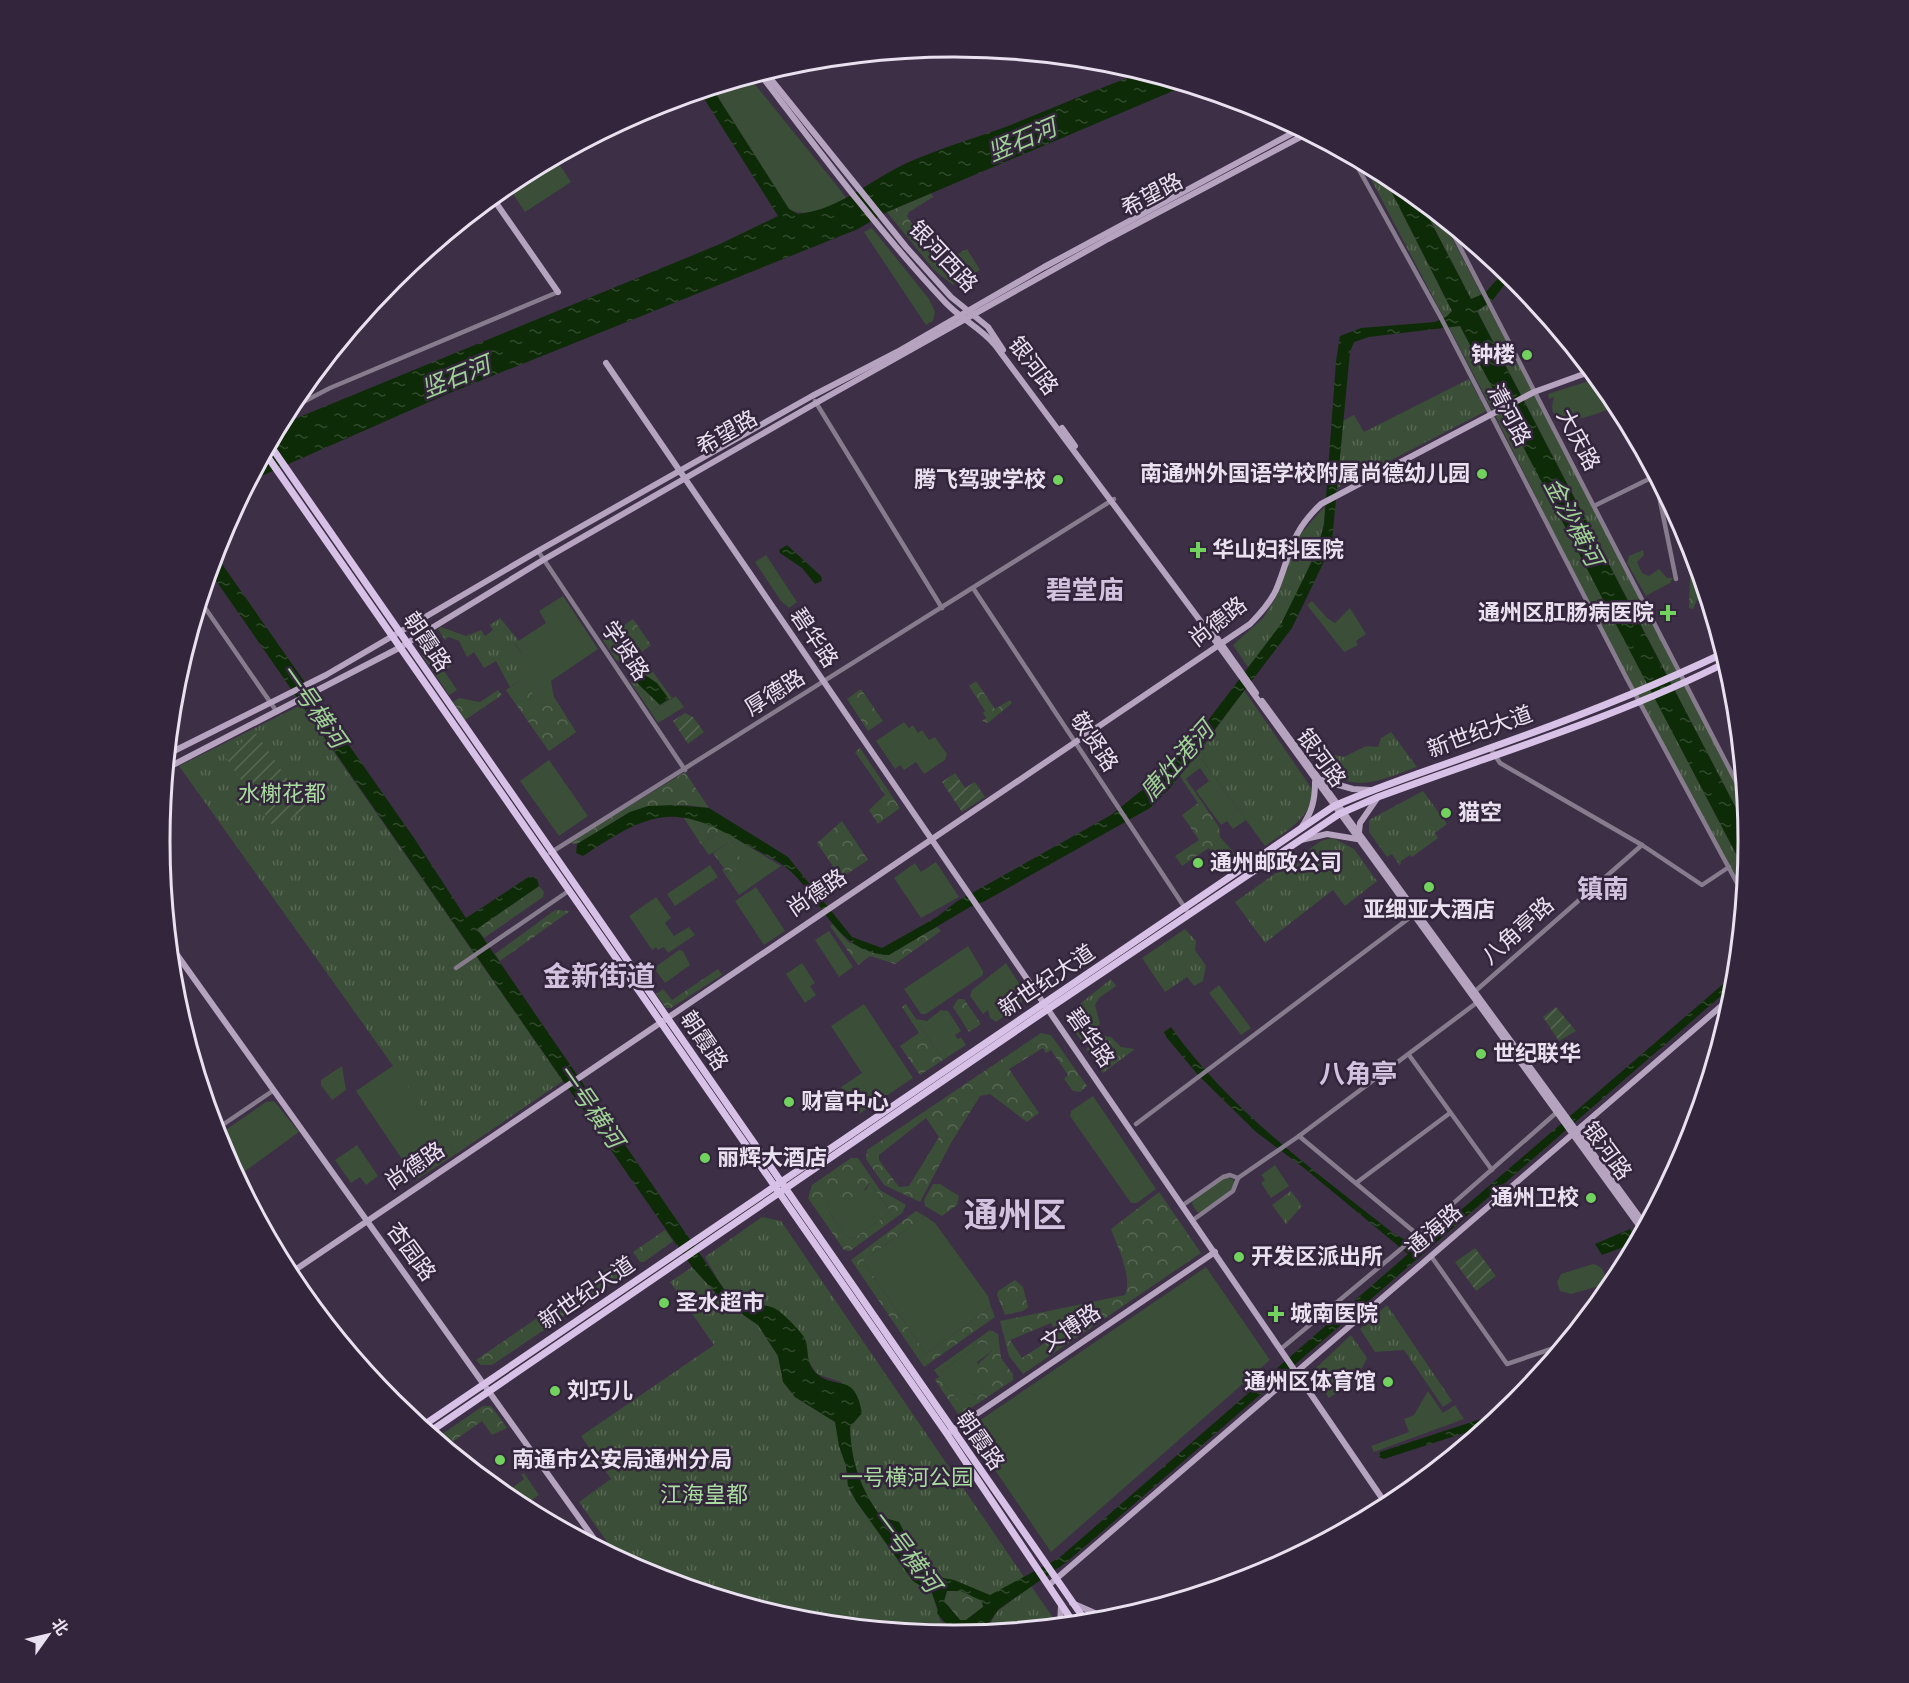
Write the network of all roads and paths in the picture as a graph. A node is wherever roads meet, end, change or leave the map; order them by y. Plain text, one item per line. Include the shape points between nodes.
1 (771, 79) edge
2 (765, 81) edge
3 (1292, 134) edge
4 (1300, 137) edge
5 (1359, 169) edge
6 (497, 205) edge
7 (1455, 238) edge
8 (558, 292) joint
9 (969, 311) junction
10 (960, 315) junction
11 (975, 316) junction
12 (967, 320) junction
13 (606, 363) dead end
14 (1584, 374) edge
15 (1534, 392) junction
16 (812, 396) junction
17 (306, 401) edge
18 (816, 403) junction
19 (1491, 414) junction
20 (274, 451) edge
21 (270, 460) edge
22 (678, 471) junction
23 (1649, 477) edge
24 (683, 479) junction
25 (1659, 497) edge
26 (1112, 500) junction
27 (1594, 506) junction
28 (538, 551) junction
29 (543, 560) junction
30 (1676, 579) dead end
31 (973, 588) junction
32 (942, 608) junction
33 (206, 609) edge
34 (398, 632) junction
35 (391, 637) junction
36 (405, 643) junction
37 (1221, 646) junction
38 (399, 648) junction
39 (1716, 657) edge
40 (1719, 666) edge
41 (1679, 674) junction
42 (823, 683) junction
43 (1684, 683) junction
44 (1633, 691) junction
45 (271, 701) junction
46 (1639, 701) junction
47 (277, 712) junction
48 (1074, 743) junction
49 (176, 750) edge
50 (1491, 752) junction
51 (175, 764) edge
52 (685, 770) junction
53 (1318, 781) junction
54 (1736, 781) edge
55 (1370, 790) junction
56 (1378, 797) junction
57 (1336, 805) junction
58 (1342, 813) junction
59 (1300, 830) junction
60 (1358, 836) junction
61 (932, 837) junction
62 (1301, 840) junction
63 (1642, 845) junction
64 (548, 854) junction
65 (1729, 867) junction
66 (1737, 883) edge
67 (571, 889) junction
68 (1187, 911) junction
69 (1412, 916) junction
70 (179, 958) edge
71 (456, 968) dead end
72 (1473, 993) junction
73 (1479, 1001) junction
74 (1046, 1006) junction
75 (1721, 1006) edge
76 (663, 1018) junction
77 (1409, 1055) junction
78 (274, 1090) junction
79 (1556, 1110) junction
80 (1450, 1113) junction
81 (1136, 1124) dead end
82 (224, 1125) edge
83 (1574, 1132) junction
84 (1299, 1136) junction
85 (1492, 1170) junction
86 (1238, 1178) junction
87 (1356, 1183) junction
88 (777, 1185) junction
89 (782, 1193) junction
90 (1183, 1205) junction
91 (366, 1220) junction
92 (1193, 1220) junction
93 (1641, 1220) edge
94 (1639, 1225) edge
95 (1418, 1235) junction
96 (699, 1243) junction
97 (1215, 1252) junction
98 (681, 1255) junction
99 (1431, 1256) junction
100 (296, 1268) edge
101 (1282, 1348) junction
102 (1553, 1349) edge
103 (1298, 1372) junction
104 (484, 1384) junction
105 (490, 1391) junction
106 (428, 1422) edge
107 (434, 1429) edge
108 (949, 1433) junction
109 (1382, 1499) edge
110 (593, 1537) edge
111 (1050, 1580) junction
112 (1071, 1603) junction
113 (1062, 1604) junction
114 (1095, 1613) edge
115 (1081, 1615) edge
116 (1070, 1617) edge
117 (1061, 1618) edge

1 - 9 main road, 银河西路 via 892,228 951,297
2 - 10 main road, 银河西路 via 844,185 946,304
3 - 9 main road, 希望路
4 - 11 main road, 希望路 via 1108,238
5 - 19 street, 清河路
6 - 8 main road
7 - 15 street, 大庆路
8 - 17 street
9 - 10 main road, 希望路
9 - 11 main road, 银河路
10 - 12 main road, 银河路
10 - 16 main road, 希望路
11 - 12 main road, 希望路
11 - 26 main road, 银河路 via 988,327
12 - 18 main road, 希望路
12 - 26 main road, 银河路 via 983,330
13 - 22 main road, 碧华路
14 - 15 main road
15 - 19 main road
15 - 27 street, 大庆路
16 - 18 street
16 - 22 main road, 希望路
18 - 24 main road, 希望路
18 - 32 street
19 - 37 main road, 尚德路 via 1321,504 1300,526 1276,591 1265,608
19 - 44 street, 清河路
20 - 34 main road, 朝霞路
21 - 35 main road, 朝霞路
22 - 24 main road, 碧华路
22 - 28 main road, 希望路
23 - 27 street
24 - 29 main road, 希望路
24 - 42 main road, 碧华路
25 - 30 street
26 - 31 street, 厚德路
26 - 37 main road, 银河路
27 - 41 street, 大庆路
28 - 29 street, 学贤路
28 - 34 main road, 希望路
29 - 36 main road, 希望路
29 - 52 street, 学贤路
31 - 32 street, 厚德路
31 - 48 street, 敬贤路
32 - 42 street, 厚德路
33 - 45 street
34 - 35 main road, 希望路
34 - 36 main road, 朝霞路
35 - 38 main road, 朝霞路
35 - 45 main road, 希望路
36 - 38 main road, 希望路
36 - 64 main road, 朝霞路
37 - 48 main road, 尚德路
37 - 53 main road, 银河路
38 - 47 main road, 希望路
38 - 64 main road, 朝霞路
39 - 41 main road, 新世纪大道
40 - 43 main road, 新世纪大道
41 - 43 street, 大庆路
41 - 44 main road, 新世纪大道
42 - 52 street, 厚德路
42 - 61 main road, 碧华路
43 - 46 main road, 新世纪大道
43 - 54 street
44 - 46 street, 清河路
44 - 50 main road, 新世纪大道
45 - 47 street
45 - 49 main road, 希望路
46 - 50 main road, 新世纪大道
46 - 65 street
47 - 51 main road, 希望路
48 - 61 main road, 尚德路
48 - 68 street, 敬贤路
50 - 55 main road, 新世纪大道
50 - 56 main road, 新世纪大道
50 - 63 street via 1510,768
52 - 64 street, 厚德路
53 - 55 main road
53 - 57 main road, 银河路
53 - 59 main road via 1312,811
55 - 57 main road, 新世纪大道
56 - 58 main road, 新世纪大道
56 - 60 main road via 1360,823
57 - 58 main road, 银河路
57 - 59 main road, 新世纪大道
58 - 60 main road, 银河路
58 - 62 main road, 新世纪大道
59 - 68 main road, 新世纪大道
60 - 62 main road via 1327,834
60 - 69 main road, 银河路
60 - 72 main road, 银河路
61 - 74 main road, 碧华路
61 - 76 main road, 尚德路
62 - 68 main road, 新世纪大道
63 - 65 street via 1701,885
63 - 72 street, 八角亭路
64 - 67 main road, 朝霞路
65 - 66 street
67 - 71 street
67 - 76 main road, 朝霞路
68 - 74 main road, 新世纪大道
69 - 72 main road, 银河路
69 - 81 street
70 - 78 main road, 杏园路
72 - 73 main road, 银河路
73 - 77 street
73 - 79 main road, 银河路
74 - 88 main road, 新世纪大道
74 - 89 main road, 新世纪大道
74 - 90 main road, 碧华路
75 - 83 main road, 通海路
76 - 88 main road, 朝霞路
76 - 91 main road, 尚德路
77 - 80 street
77 - 84 street
78 - 82 street
78 - 91 main road, 杏园路
79 - 83 main road, 银河路
79 - 85 street
80 - 85 street
80 - 87 street
83 - 93 main road, 银河路
83 - 94 main road, 银河路
83 - 99 main road, 通海路
84 - 86 street
84 - 87 street
85 - 95 street
86 - 90 street via 1223,1177
86 - 92 street via 1233,1191
87 - 95 street
88 - 89 main road, 朝霞路
88 - 96 main road, 新世纪大道
89 - 96 main road, 新世纪大道
89 - 108 main road, 朝霞路
90 - 92 main road, 碧华路
91 - 100 main road, 尚德路
91 - 104 main road, 杏园路
92 - 97 main road, 碧华路
95 - 101 street
96 - 98 main road, 新世纪大道
97 - 101 main road, 碧华路
97 - 108 main road, 文博路
98 - 104 main road, 新世纪大道
98 - 105 main road, 新世纪大道
99 - 102 street via 1508,1364
99 - 103 main road, 通海路
101 - 103 main road, 碧华路
103 - 109 main road, 碧华路
103 - 111 main road, 通海路
104 - 105 main road, 杏园路
104 - 106 main road, 新世纪大道
105 - 107 main road, 新世纪大道
105 - 110 main road, 杏园路
108 - 111 main road, 朝霞路
111 - 112 main road, 朝霞路
111 - 113 main road, 朝霞路
112 - 114 main road
112 - 115 main road, 朝霞路
113 - 116 main road, 朝霞路
113 - 117 main road

